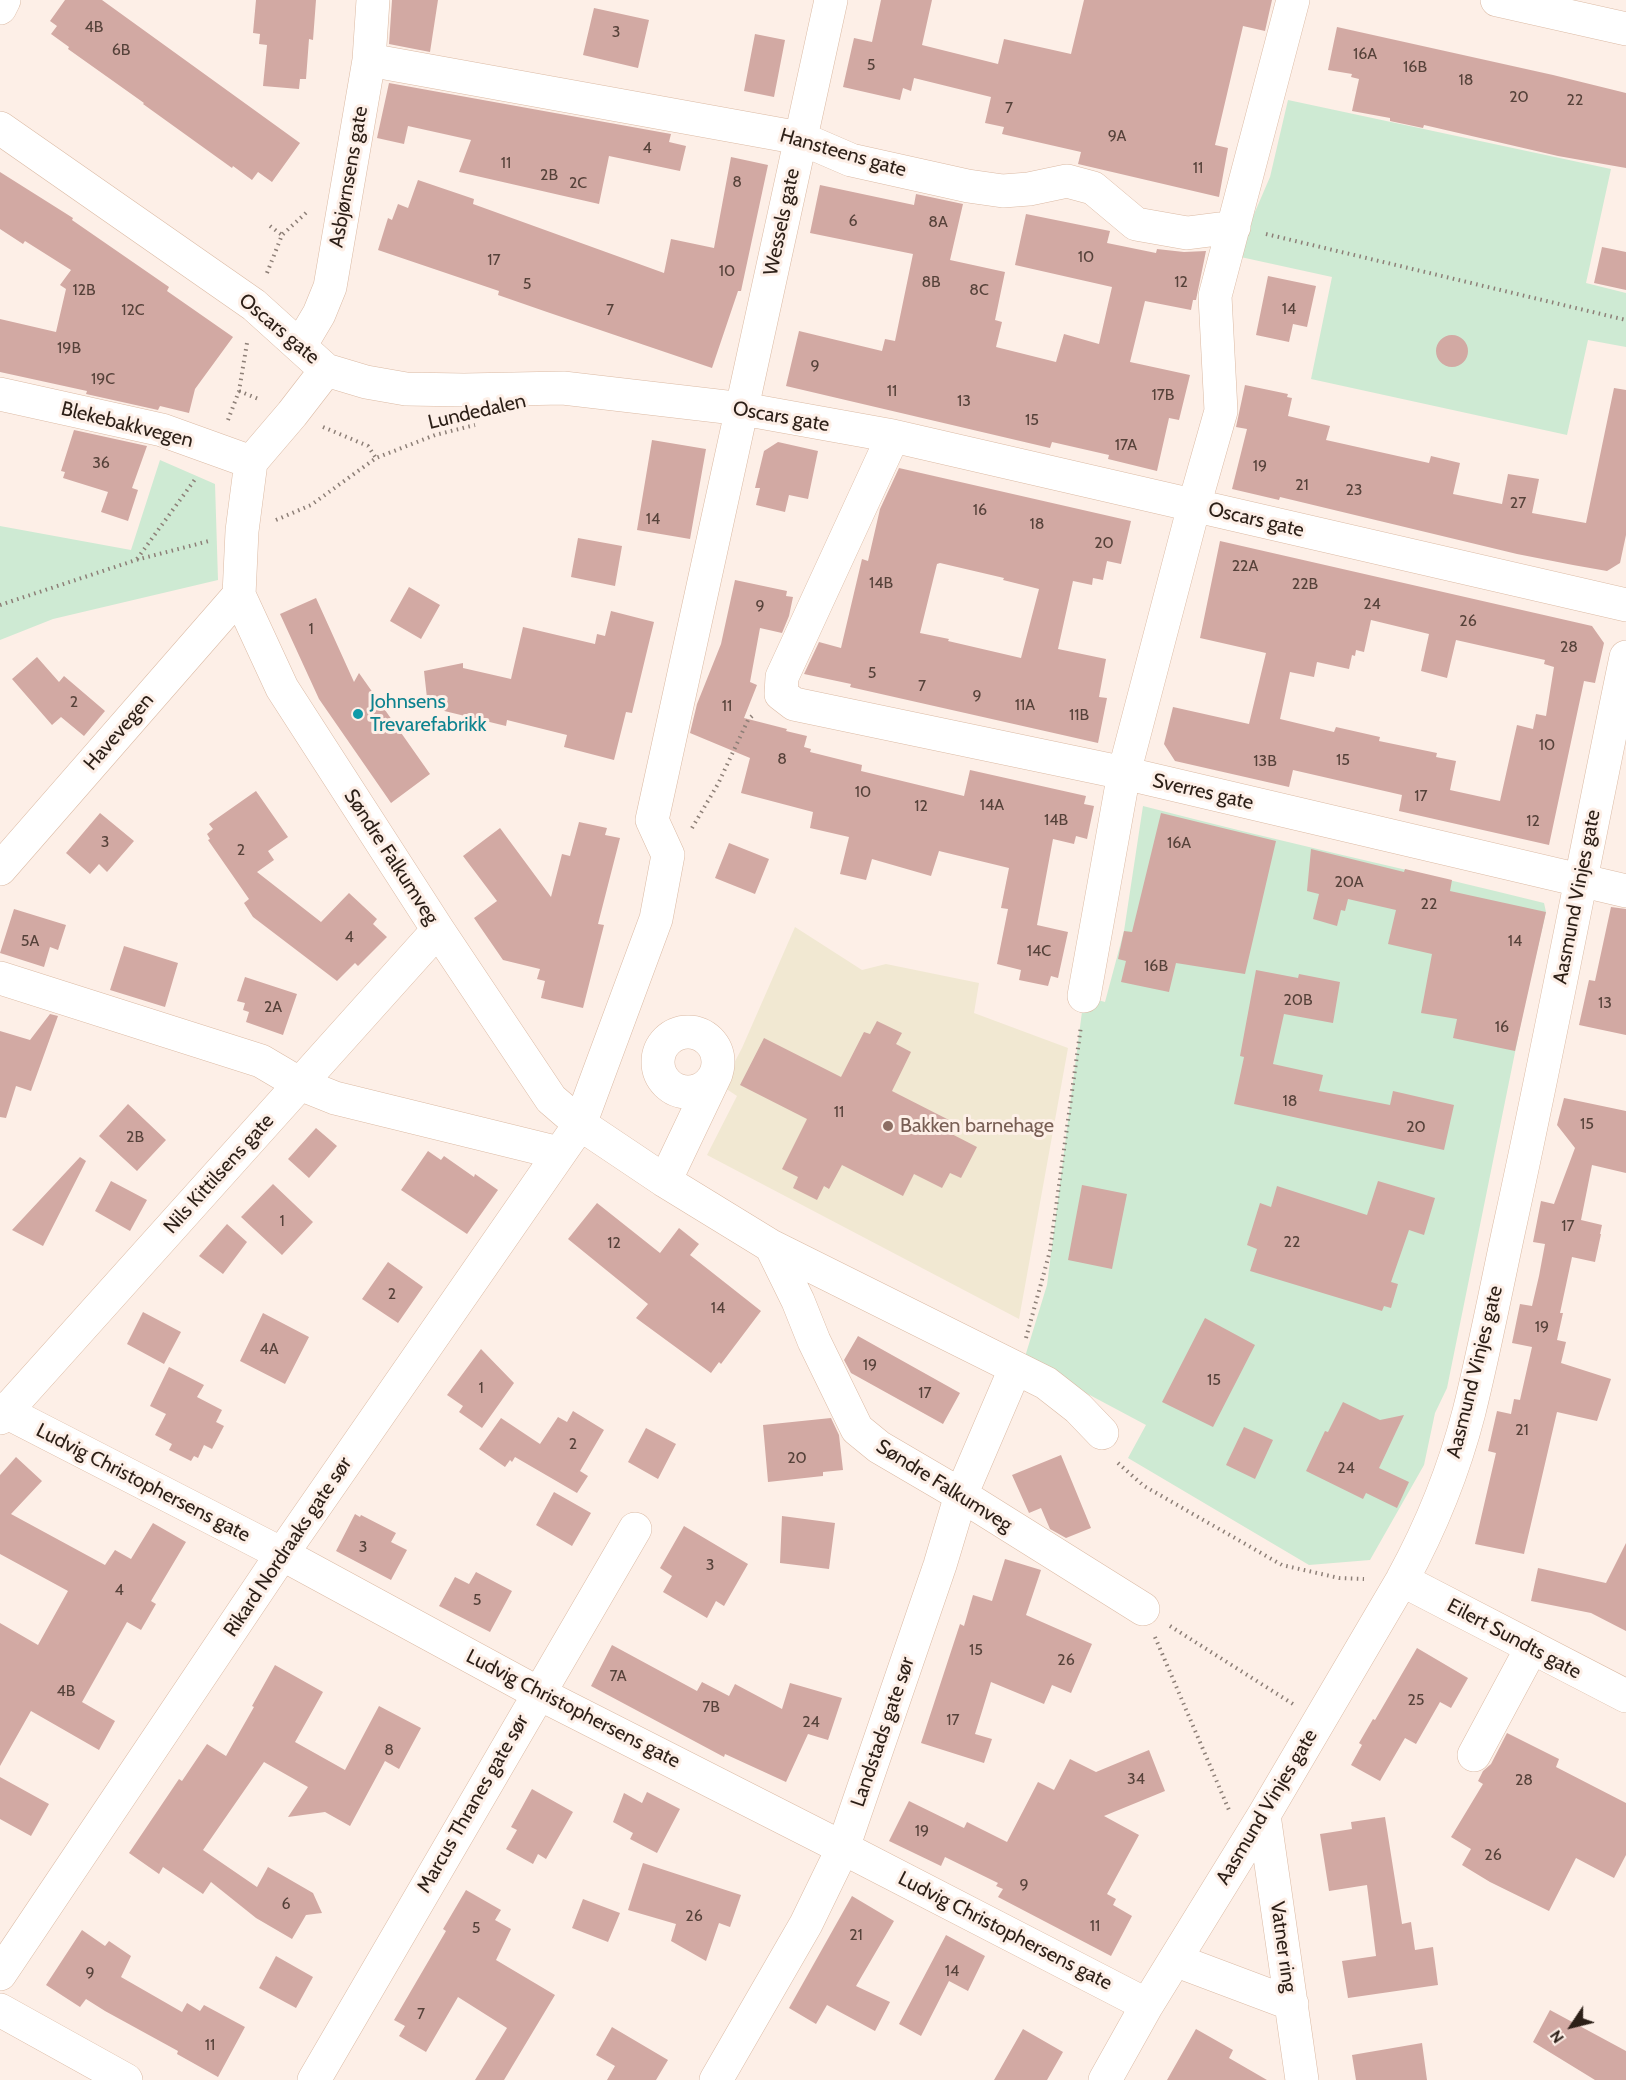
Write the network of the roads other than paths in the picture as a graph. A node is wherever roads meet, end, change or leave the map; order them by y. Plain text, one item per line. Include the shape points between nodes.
1 (4, 0) edge
2 (373, 0) edge
3 (831, 0) edge
4 (1293, 0) edge
5 (1497, 0) edge
6 (0, 8) edge
7 (1626, 29) edge
8 (369, 60) junction
9 (0, 128) edge
10 (800, 138) junction
11 (1234, 226) junction
12 (300, 346) junction
13 (326, 369) junction
14 (0, 394) edge
15 (742, 409) junction
16 (893, 436) junction
17 (251, 462) junction
18 (1194, 506) junction
19 (239, 595) junction
20 (1626, 605) edge
21 (1626, 657) edge
22 (1124, 773) junction
23 (668, 855) joint
24 (0, 869) edge
25 (1579, 880) junction
26 (1626, 891) edge
27 (438, 930) junction
28 (0, 978) edge
29 (1084, 996) road end
30 (731, 1042) dead end
31 (300, 1084) junction
32 (580, 1124) junction
33 (559, 1153) junction
34 (665, 1180) junction
35 (771, 1246) junction
36 (1015, 1369) junction
37 (2, 1413) edge
38 (1102, 1433) road end
39 (961, 1495) junction
40 (634, 1529) dead end
41 (282, 1554) junction
42 (1402, 1580) junction
43 (1143, 1609) road end
44 (1532, 1647) junction
45 (538, 1693) junction
46 (1626, 1696) edge
47 (1474, 1755) dead end
48 (1264, 1815) junction
49 (843, 1848) junction
50 (1175, 1960) junction
51 (0, 1974) edge
52 (1292, 2004) junction
53 (1147, 2005) junction
54 (0, 2010) edge
55 (126, 2080) edge
56 (314, 2080) edge
57 (716, 2080) edge
58 (1105, 2080) edge
59 (1302, 2080) edge

1 - 6 street
2 - 8 street, Asbjørnsens gate
3 - 10 street, Wessels gate
4 - 11 street
5 - 7 street
8 - 10 street, Hansteens gate
8 - 12 street, Asbjørnsens gate via 330,286
9 - 12 street, Oscars gate via 254,305
10 - 11 street, Hansteens gate via 851,160 968,186 1003,191 1066,182 1093,188 1136,224 1187,233
10 - 15 street, Wessels gate
11 - 18 street via 1215,296 1221,411
12 - 13 street, Oscars gate
13 - 15 street, Oscars gate via 406,389 563,388
13 - 17 street
14 - 17 street, Blekebakkvegen via 162,430
15 - 16 street, Oscars gate
15 - 23 street, Wessels gate via 652,820
16 - 18 street, Oscars gate
16 - 22 street, Sverres gate via 782,677 781,694 794,704
17 - 19 street, Søndre Falkumveg
18 - 20 street, Oscars gate
18 - 22 street
19 - 24 street, Havevegen
19 - 27 street, Søndre Falkumveg via 282,688
21 - 25 street, Aasmund Vinjes gate
22 - 25 street, Sverres gate
22 - 29 street
23 - 32 street, Rikard Nordraaks gate sør via 656,919
25 - 26 street, Sverres gate
25 - 42 street, Aasmund Vinjes gate via 1540,1086 1469,1413 1444,1489 1421,1546
27 - 31 street, Nils Kittilsens gate
27 - 32 street, Søndre Falkumveg via 551,1099
28 - 31 street via 261,1061
30 - 34 street
31 - 33 street via 335,1098
31 - 37 street, Nils Kittilsens gate
32 - 33 street, Rikard Nordraaks gate sør
32 - 34 street, Søndre Falkumveg
33 - 41 street, Rikard Nordraaks gate sør
34 - 35 street, Søndre Falkumveg
35 - 36 street, Søndre Falkumveg
35 - 39 street, Søndre Falkumveg via 857,1429 879,1447
36 - 38 street, Søndre Falkumveg via 1046,1383
36 - 39 street, Landstads gate sør
37 - 41 street, Ludvig Christophersens gate
39 - 43 street, Søndre Falkumveg
39 - 49 street, Landstads gate sør
40 - 45 street, Marcus Thranes gate sør
41 - 45 street, Ludvig Christophersens gate
41 - 51 street, Rikard Nordraaks gate sør
42 - 44 street, Eilert Sundts gate
42 - 48 street, Aasmund Vinjes gate
44 - 46 street, Eilert Sundts gate
44 - 47 street
45 - 49 street, Ludvig Christophersens gate
45 - 56 street, Marcus Thranes gate sør
48 - 50 street, Aasmund Vinjes gate
48 - 52 street, Vatner ring
49 - 53 street, Ludvig Christophersens gate
49 - 57 street, Landstads gate sør via 806,1924
50 - 52 street
50 - 53 street, Aasmund Vinjes gate
52 - 59 street, Vatner ring
53 - 58 street, Aasmund Vinjes gate
54 - 55 street

